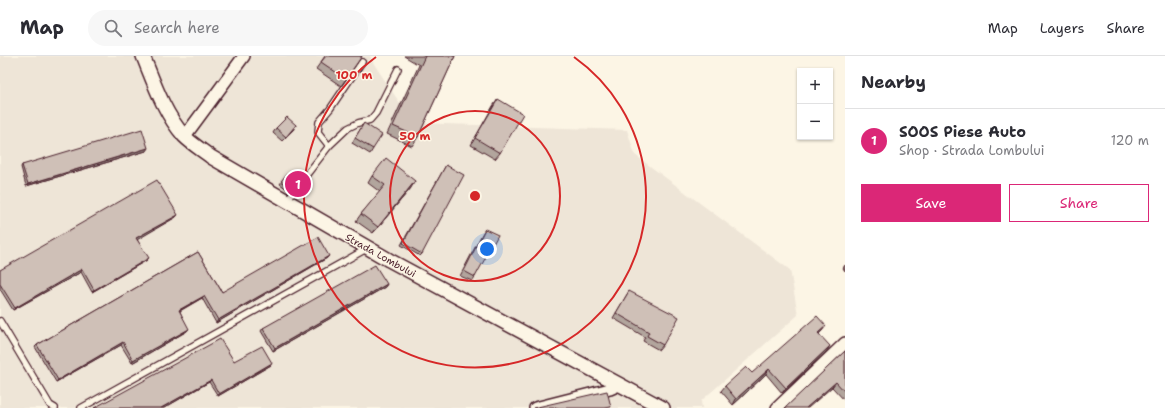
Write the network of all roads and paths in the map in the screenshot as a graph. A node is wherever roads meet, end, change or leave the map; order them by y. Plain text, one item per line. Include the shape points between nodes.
1 (143, 56) edge
2 (244, 56) edge
3 (362, 62) edge
4 (398, 69) dead end
5 (185, 136) junction
6 (329, 146) junction
7 (287, 201) junction
8 (368, 248) junction
9 (0, 321) edge
10 (845, 343) edge
11 (619, 385) junction
12 (55, 408) edge
13 (81, 408) edge
14 (535, 408) edge
15 (663, 408) edge
16 (776, 408) edge

1 - 5 street, Strada Lombului via 162,101
2 - 5 street
3 - 6 lane via 318,122 318,132
4 - 6 lane via 370,120 348,128
5 - 7 street, Strada Lombului via 211,157
6 - 7 lane
7 - 8 street, Strada Lombului
8 - 11 street, Strada Lombului
8 - 13 lane
9 - 12 lane via 50,405
10 - 16 street
11 - 14 street via 610,390
11 - 15 street, Strada Lombului

